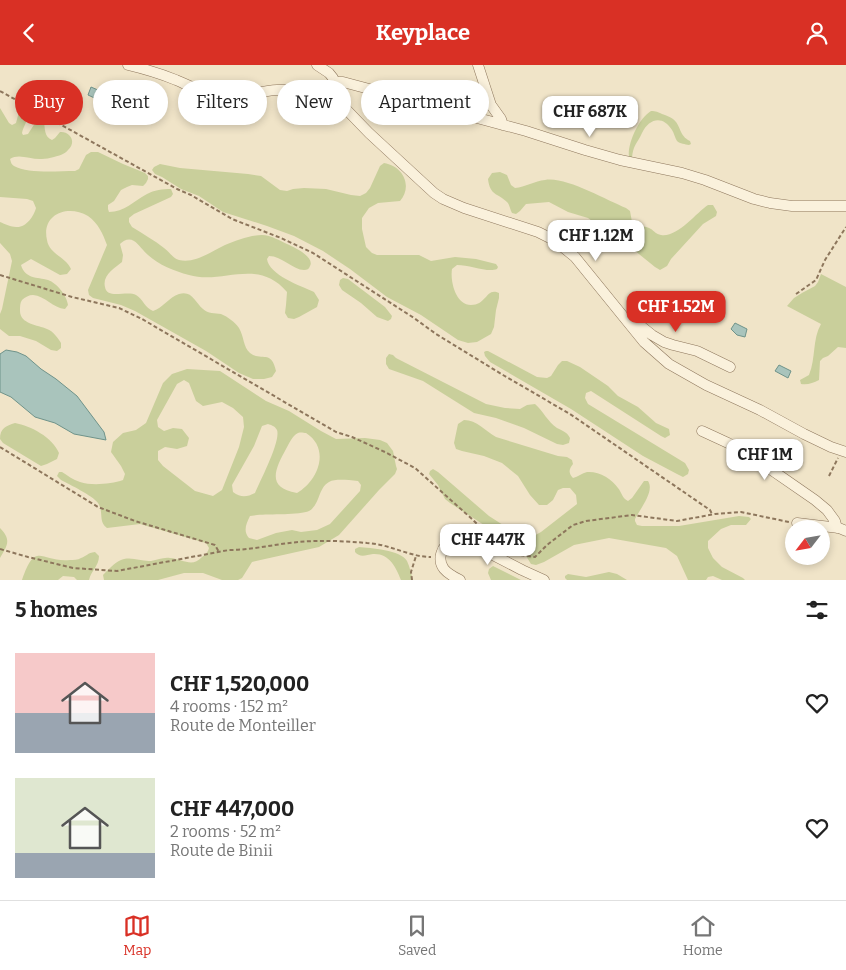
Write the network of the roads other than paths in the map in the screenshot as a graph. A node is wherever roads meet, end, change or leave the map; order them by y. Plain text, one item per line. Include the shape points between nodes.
1 (128, 65) edge
2 (317, 65) edge
3 (478, 65) edge
4 (333, 80) edge
5 (351, 84) edge
6 (277, 90) edge
7 (351, 114) edge
8 (503, 125) junction
9 (846, 206) edge
10 (625, 317) junction
11 (730, 367) dead end
12 (702, 431) dead end
13 (843, 451) edge
14 (841, 530) edge
15 (460, 580) edge
16 (544, 580) edge

1 - 6 street via 220,96
2 - 4 street
3 - 8 street via 491,105
5 - 8 street
7 - 10 street via 443,199 554,240 575,257
8 - 9 street via 620,160 699,178 770,203
10 - 11 street via 664,341 697,351
10 - 13 street via 649,347 676,369
12 - 14 street via 750,455 815,500 827,510
15 - 16 street via 441,565 442,552 452,542 465,542 481,548

